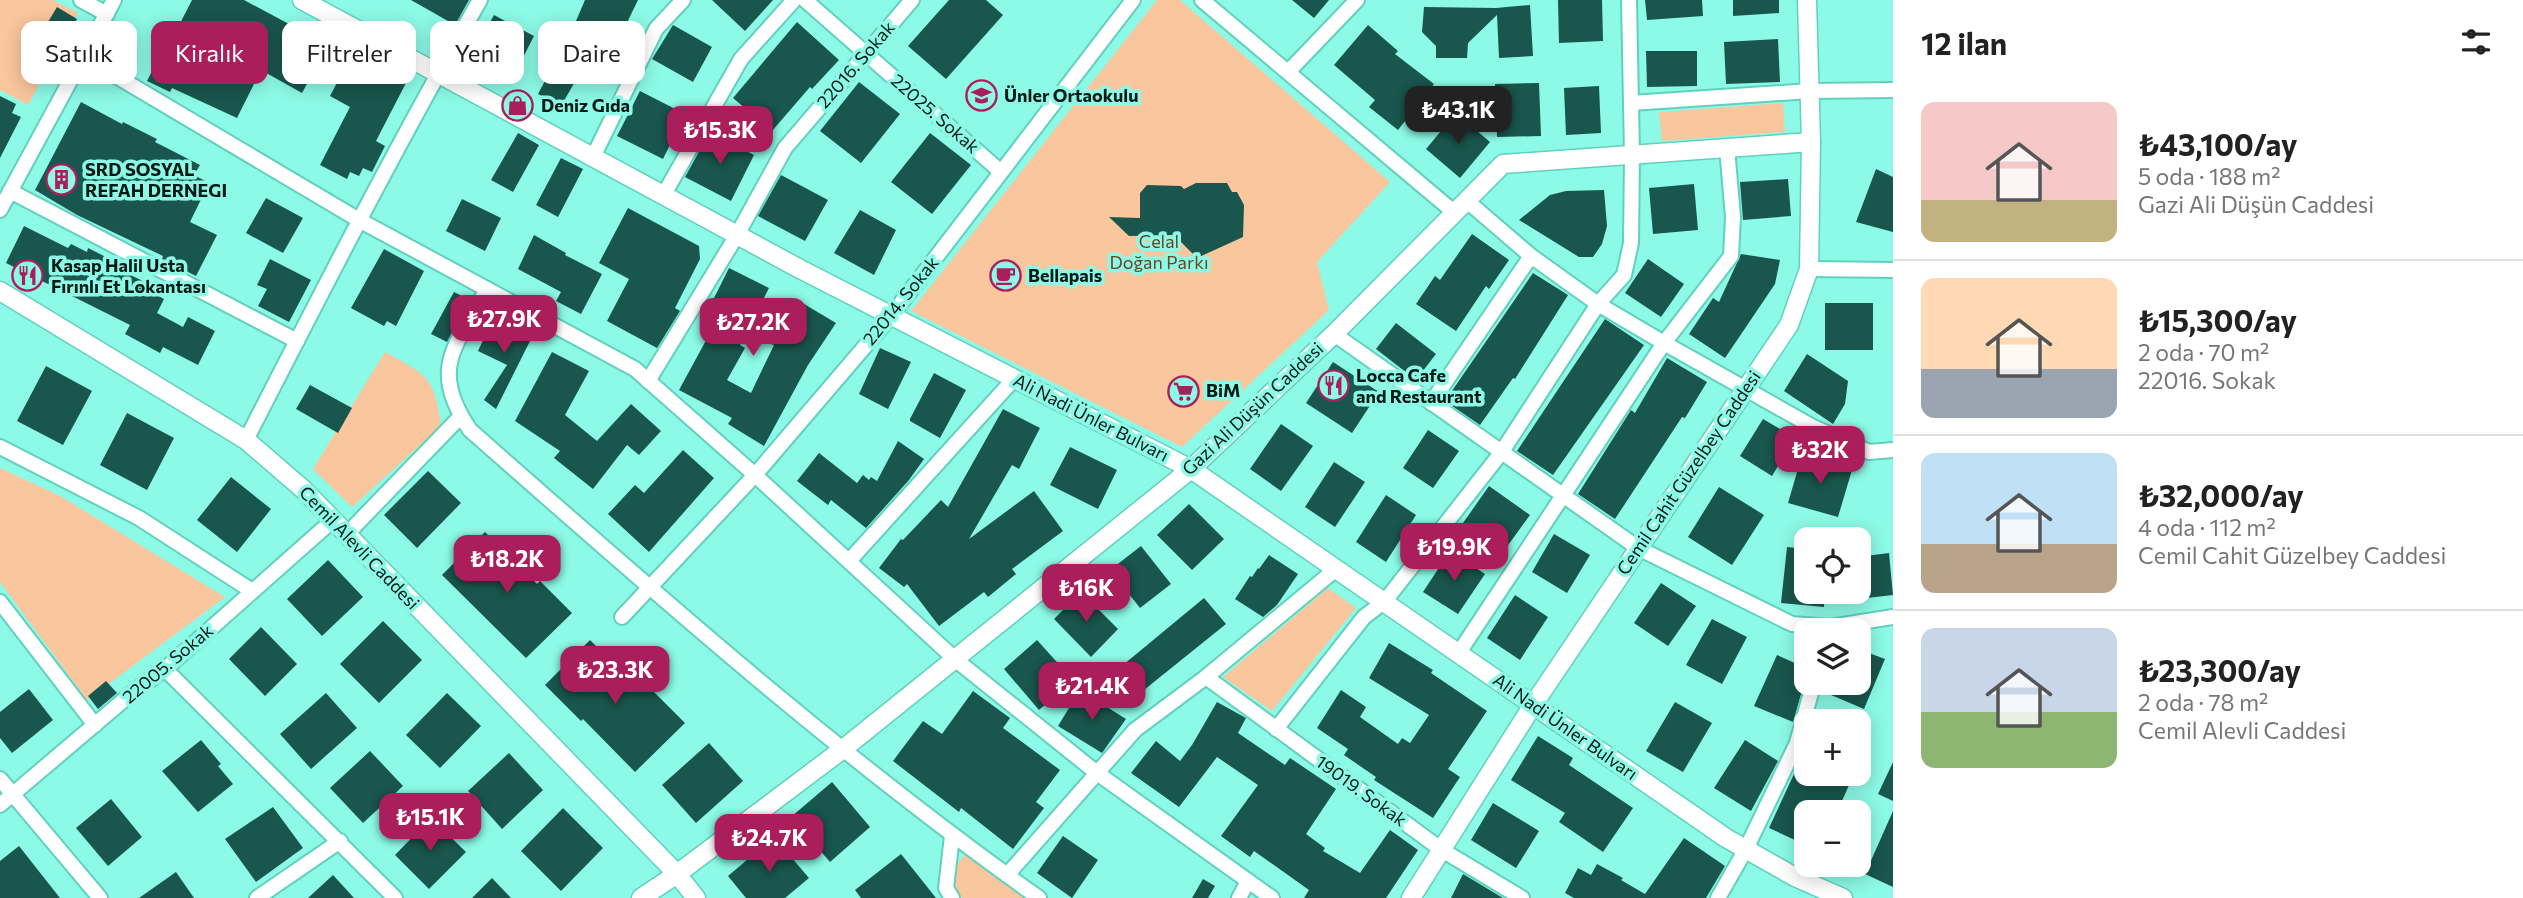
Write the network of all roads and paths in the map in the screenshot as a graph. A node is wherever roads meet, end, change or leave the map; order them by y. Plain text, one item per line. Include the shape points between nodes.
1 (81, 0) edge
2 (114, 0) edge
3 (302, 0) edge
4 (480, 0) edge
5 (683, 0) edge
6 (793, 0) edge
7 (804, 0) edge
8 (912, 0) edge
9 (1133, 0) edge
10 (1202, 0) edge
11 (1357, 0) edge
12 (1629, 0) edge
13 (1807, 0) edge
14 (107, 14) junction
15 (103, 21) edge
16 (468, 21) edge
17 (866, 53) junction
18 (430, 69) edge
19 (1287, 72) junction
20 (69, 84) edge
21 (130, 84) edge
22 (432, 84) edge
23 (458, 84) edge
24 (1893, 90) edge
25 (1810, 91) junction
26 (1631, 103) junction
27 (1811, 142) junction
28 (1727, 148) junction
29 (1632, 155) junction
30 (593, 157) junction
31 (1001, 172) junction
32 (10, 191) junction
33 (663, 196) junction
34 (1461, 207) junction
35 (0, 210) edge
36 (359, 220) junction
37 (737, 235) junction
38 (1531, 256) junction
39 (1809, 269) junction
40 (1893, 270) edge
41 (486, 289) junction
42 (0, 291) edge
43 (1598, 304) junction
44 (891, 316) junction
45 (1334, 334) junction
46 (297, 341) junction
47 (1664, 343) junction
48 (1014, 379) junction
49 (648, 381) junction
50 (1746, 389) junction
51 (1431, 403) junction
52 (461, 416) junction
53 (246, 440) junction
54 (0, 447) edge
55 (1893, 450) edge
56 (1501, 453) junction
57 (1191, 469) junction
58 (755, 475) junction
59 (1562, 495) junction
60 (333, 520) junction
61 (347, 534) junction
62 (1638, 548) junction
63 (849, 561) junction
64 (1336, 569) junction
65 (649, 587) junction
66 (253, 592) junction
67 (1385, 601) junction
68 (0, 602) edge
69 (622, 617) dead end
70 (1893, 617) edge
71 (1871, 621) edge
72 (1794, 624) edge
73 (1458, 654) junction
74 (956, 660) junction
75 (165, 669) junction
76 (1206, 677) junction
77 (1810, 695) edge
78 (1533, 705) junction
79 (95, 725) junction
80 (1276, 729) junction
81 (843, 749) junction
82 (1097, 773) junction
83 (0, 779) edge
84 (13, 794) junction
85 (0, 805) edge
86 (952, 836) junction
87 (340, 841) junction
88 (1746, 849) junction
89 (1442, 850) junction
90 (677, 874) junction
91 (1007, 875) junction
92 (1248, 881) junction
93 (100, 898) edge
94 (257, 898) edge
95 (396, 898) edge
96 (641, 898) edge
97 (696, 898) edge
98 (952, 898) edge
99 (1040, 898) edge
100 (1239, 898) edge
101 (1272, 898) edge
102 (1411, 898) edge
103 (1522, 898) edge
104 (1718, 898) edge
105 (1843, 898) edge

1 - 14 street
2 - 14 street
3 - 18 street, Ali Nadi Ünler Bulvarı
4 - 16 street
5 - 30 street via 656,29
6 - 33 street via 741,59
7 - 17 street, 22025. Sokak
8 - 17 street, 22016. Sokak
9 - 31 street, 22014. Sokak
10 - 19 street
11 - 19 street
12 - 26 street
13 - 25 street, Cemil Cahit Güzelbey Caddesi
14 - 15 street
17 - 31 street, 22025. Sokak
17 - 37 street, 22016. Sokak via 785,148
19 - 34 street
20 - 32 street
21 - 36 street
22 - 36 street
23 - 30 street, Ali Nadi Ünler Bulvarı
24 - 25 street
25 - 26 street
25 - 27 street, Cemil Cahit Güzelbey Caddesi
26 - 29 street
27 - 28 street, Gazi Ali Düşün Caddesi
27 - 39 street, Cemil Cahit Güzelbey Caddesi
28 - 29 street, Gazi Ali Düşün Caddesi
28 - 47 street via 1731,256
29 - 34 street, Gazi Ali Düşün Caddesi via 1503,164
29 - 43 street via 1631,243 1624,275
30 - 33 street, Ali Nadi Ünler Bulvarı
31 - 44 street, 22014. Sokak
32 - 35 street
32 - 46 street
33 - 37 street, Ali Nadi Ünler Bulvarı
34 - 38 street
34 - 45 street, Gazi Ali Düşün Caddesi
36 - 41 street
36 - 46 street
37 - 44 street, Ali Nadi Ünler Bulvarı
37 - 49 street, 22016. Sokak
38 - 43 street
38 - 51 street
39 - 40 street
39 - 50 street, Cemil Cahit Güzelbey Caddesi via 1789,325
41 - 49 street via 635,369
41 - 52 street via 449,360 447,383
42 - 53 street, Cemil Alevli Caddesi
43 - 47 street
43 - 56 street
44 - 48 street, Ali Nadi Ünler Bulvarı
44 - 58 street, 22014. Sokak
45 - 51 street
45 - 57 street, Gazi Ali Düşün Caddesi
46 - 53 street
47 - 50 street
47 - 59 street
48 - 57 street, Ali Nadi Ünler Bulvarı
48 - 63 street
49 - 58 street
50 - 55 street via 1868,452
50 - 62 street, Cemil Cahit Güzelbey Caddesi
51 - 56 street
52 - 61 street
52 - 65 street via 470,430
53 - 60 street, Cemil Alevli Caddesi
54 - 66 street via 139,518
56 - 59 street
56 - 67 street
57 - 64 street, Ali Nadi Ünler Bulvarı
57 - 74 street, Gazi Ali Düşün Caddesi
58 - 63 street
58 - 65 street, 22014. Sokak
59 - 62 street
59 - 73 street
60 - 61 street, Cemil Alevli Caddesi
60 - 66 street, 22005. Sokak
61 - 90 street, Cemil Alevli Caddesi
62 - 72 street
62 - 78 street, Cemil Cahit Güzelbey Caddesi
63 - 74 street
64 - 67 street, Ali Nadi Ünler Bulvarı
64 - 76 street
65 - 69 street, 22014. Sokak
65 - 81 street
66 - 75 street, 22005. Sokak
67 - 73 street, Ali Nadi Ünler Bulvarı
67 - 80 street via 1364,617
68 - 79 street
70 - 71 street
73 - 78 street, Ali Nadi Ünler Bulvarı
74 - 81 street, Gazi Ali Düşün Caddesi
74 - 82 street
75 - 79 street, 22005. Sokak
75 - 87 street
76 - 80 street, 19019. Sokak
76 - 82 street via 1135,730
77 - 88 street via 1797,743
78 - 88 street, Ali Nadi Ünler Bulvarı
78 - 89 street, Cemil Cahit Güzelbey Caddesi
79 - 84 street, 22005. Sokak
80 - 89 street, 19019. Sokak
81 - 86 street
81 - 90 street, Gazi Ali Düşün Caddesi
82 - 91 street
82 - 92 street
83 - 84 street
84 - 85 street, 22005. Sokak
84 - 93 street
86 - 91 street
86 - 98 street via 946,888
87 - 94 street
87 - 95 street
88 - 104 street
88 - 105 street, Ali Nadi Ünler Bulvarı
89 - 102 street, Cemil Cahit Güzelbey Caddesi
89 - 103 street, 19019. Sokak
90 - 96 street, Gazi Ali Düşün Caddesi
90 - 97 street, Cemil Alevli Caddesi
91 - 99 street
92 - 100 street
92 - 101 street

